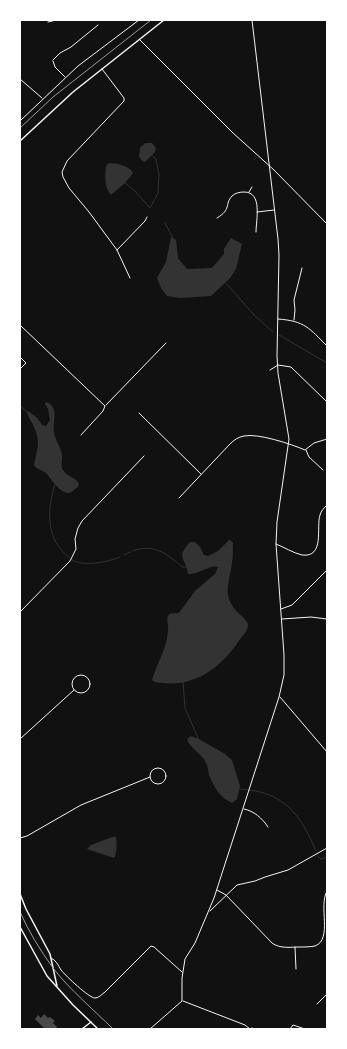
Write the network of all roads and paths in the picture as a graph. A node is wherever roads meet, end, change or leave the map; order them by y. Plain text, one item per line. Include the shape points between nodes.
1 (56, 20) edge
2 (139, 20) edge
3 (164, 20) edge
4 (252, 20) edge
5 (48, 22) dead end
6 (98, 25) dead end
7 (140, 39) junction
8 (50, 59) dead end
9 (53, 60) junction
10 (102, 68) junction
11 (65, 77) junction
12 (20, 79) edge
13 (42, 99) junction
14 (20, 121) edge
15 (20, 140) edge
16 (269, 167) junction
17 (252, 187) dead end
18 (249, 193) junction
19 (274, 210) junction
20 (257, 212) junction
21 (147, 217) dead end
22 (217, 218) dead end
23 (327, 224) edge
24 (256, 232) dead end
25 (117, 250) junction
26 (302, 268) dead end
27 (130, 278) dead end
28 (278, 319) junction
29 (293, 320) junction
30 (20, 325) edge
31 (166, 343) dead end
32 (327, 346) edge
33 (20, 357) edge
34 (278, 365) junction
35 (20, 369) edge
36 (270, 370) dead end
37 (327, 397) edge
38 (324, 400) junction
39 (327, 402) edge
40 (105, 406) junction
41 (139, 413) dead end
42 (81, 435) dead end
43 (327, 439) edge
44 (289, 444) junction
45 (305, 450) junction
46 (144, 456) dead end
47 (324, 470) dead end
48 (202, 475) junction
49 (179, 498) dead end
50 (327, 505) edge
51 (276, 544) junction
52 (327, 570) edge
53 (280, 609) junction
54 (20, 612) edge
55 (327, 618) edge
56 (281, 619) junction
57 (74, 690) junction
58 (279, 697) junction
59 (20, 739) edge
60 (327, 752) edge
61 (150, 778) junction
62 (243, 809) junction
63 (268, 827) dead end
64 (20, 838) edge
65 (327, 848) edge
66 (216, 889) junction
67 (327, 891) edge
68 (20, 894) edge
69 (226, 895) junction
70 (209, 912) junction
71 (324, 921) junction
72 (327, 921) edge
73 (20, 927) edge
74 (295, 947) junction
75 (51, 958) junction
76 (296, 969) dead end
77 (183, 973) junction
78 (57, 987) junction
79 (327, 994) edge
80 (182, 1001) junction
81 (317, 1004) dead end
82 (91, 1022) junction
83 (252, 1028) dead end
84 (82, 1029) edge
85 (98, 1029) edge
86 (150, 1029) edge
87 (290, 1029) edge
88 (304, 1029) edge

1 - 5 street
2 - 11 street
3 - 7 main road
4 - 16 street
6 - 9 street
7 - 10 main road
7 - 16 street
8 - 9 street
9 - 11 street via 57,70
10 - 15 main road via 59,103
10 - 25 street via 124,100 67,161 62,172 69,188
11 - 13 street
12 - 13 street
13 - 14 street
16 - 19 street
16 - 23 street
17 - 18 street
18 - 20 street via 255,198
18 - 22 street via 233,195 227,210
19 - 20 street
19 - 28 street via 279,255
20 - 24 street
21 - 25 street
25 - 27 street
26 - 29 street via 294,300
28 - 29 street
28 - 34 street
29 - 32 street via 311,329
30 - 40 street
31 - 40 street
33 - 35 street via 26,363
34 - 36 street
34 - 38 street via 294,369
34 - 44 street
37 - 38 street
38 - 39 street
40 - 42 street
41 - 48 street
43 - 45 street via 314,443
44 - 45 street
44 - 48 street via 252,436 239,437
44 - 51 street
45 - 47 street
46 - 54 street via 82,521 75,539 76,549 70,561
48 - 49 street
50 - 51 street via 320,516 318,542 313,552 302,555
51 - 53 street
52 - 53 street via 292,605
53 - 56 street
55 - 56 street
56 - 58 street via 284,675
57 - 57 street via 82,693 85,691 89,686 88,679 81,675 75,677 72,682
57 - 59 street
58 - 60 street
58 - 62 street
61 - 61 street via 153,782 161,784 166,780 166,774 162,768 156,767 152,770
61 - 64 street via 81,805
62 - 63 street via 253,812
62 - 66 street
65 - 69 street via 288,870 237,885
66 - 69 street
66 - 70 street
67 - 71 street via 323,902
68 - 75 main road
69 - 70 street
69 - 74 street via 272,943
70 - 77 street via 185,958
71 - 72 street
71 - 74 street via 323,938 315,946
73 - 78 main road via 42,968
74 - 76 street
75 - 77 street via 65,974 94,998 106,992 151,946
75 - 78 main road
77 - 80 street
78 - 82 main road
79 - 81 street
80 - 83 street
80 - 86 street
82 - 84 main road
82 - 85 main road
87 - 88 street via 293,1025

